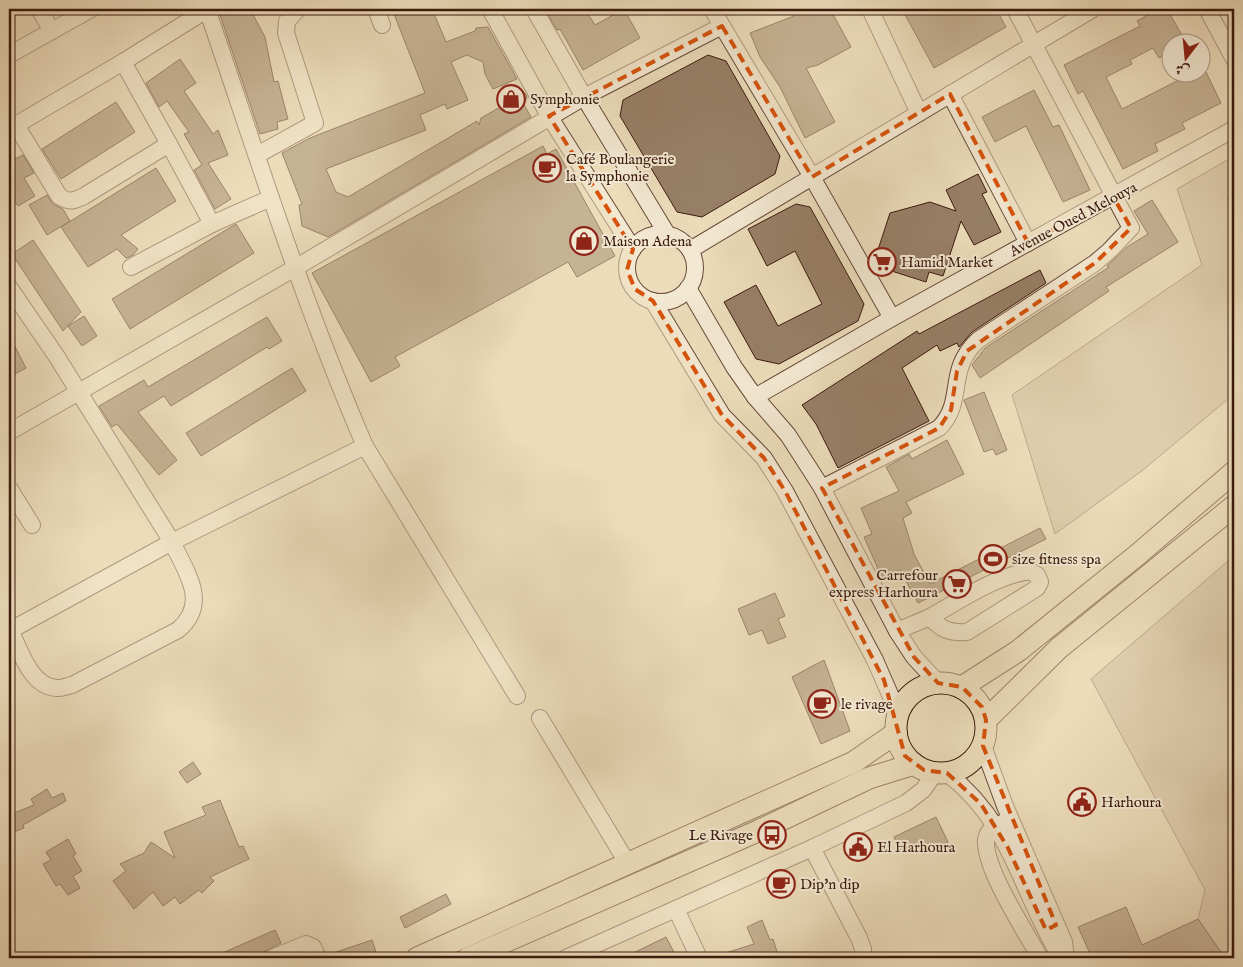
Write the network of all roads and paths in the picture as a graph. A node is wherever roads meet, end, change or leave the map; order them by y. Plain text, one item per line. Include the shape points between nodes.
1 (38, 9) edge
2 (91, 9) edge
3 (208, 9) edge
4 (298, 9) edge
5 (376, 9) edge
6 (490, 9) edge
7 (534, 9) edge
8 (712, 9) edge
9 (870, 9) edge
10 (1015, 9) edge
11 (1093, 9) edge
12 (1207, 9) edge
13 (382, 25) dead end
14 (722, 26) junction
15 (52, 31) junction
16 (1032, 44) junction
17 (9, 55) edge
18 (1234, 60) edge
19 (123, 62) junction
20 (950, 94) junction
21 (584, 97) junction
22 (919, 113) junction
23 (549, 116) junction
24 (12, 127) edge
25 (1234, 129) edge
26 (169, 144) junction
27 (257, 156) junction
28 (812, 177) junction
29 (271, 198) junction
30 (1114, 198) junction
31 (212, 224) junction
32 (667, 234) junction
33 (1028, 243) junction
34 (632, 249) junction
35 (690, 250) junction
36 (131, 267) dead end
37 (295, 268) junction
38 (9, 286) edge
39 (688, 288) junction
40 (653, 301) junction
41 (892, 318) junction
42 (77, 392) junction
43 (755, 397) junction
44 (9, 432) edge
45 (365, 446) junction
46 (1234, 472) edge
47 (9, 488) edge
48 (822, 488) junction
49 (1234, 506) edge
50 (32, 525) dead end
51 (172, 542) junction
52 (930, 617) junction
53 (9, 630) edge
54 (897, 631) junction
55 (938, 683) junction
56 (962, 688) junction
57 (517, 696) dead end
58 (540, 718) dead end
59 (986, 720) junction
60 (897, 726) junction
61 (983, 746) junction
62 (914, 764) junction
63 (941, 773) junction
64 (1003, 822) junction
65 (812, 848) junction
66 (628, 864) junction
67 (676, 909) junction
68 (272, 958) edge
69 (318, 958) edge
70 (417, 958) edge
71 (468, 958) edge
72 (566, 958) edge
73 (700, 958) edge
74 (863, 958) edge
75 (1040, 958) edge
76 (1065, 958) edge

1 - 15 street
2 - 15 street
3 - 19 street
3 - 27 street
4 - 27 street via 287,21 286,33 315,123
5 - 13 street
6 - 23 street
7 - 21 street
8 - 14 street
9 - 22 street
10 - 16 street
11 - 16 street
12 - 18 street
14 - 21 street
14 - 28 street
15 - 17 street
16 - 20 street
16 - 30 street
19 - 24 street
19 - 26 street
20 - 22 street
20 - 33 street
21 - 23 street
21 - 32 street
22 - 28 street
23 - 34 street
23 - 37 street
24 - 26 street via 59,196 67,201 84,196
25 - 30 street, Avenue Oued Melouya
26 - 31 street
27 - 29 street
28 - 35 street
28 - 41 street
29 - 31 street
29 - 37 street
30 - 33 street, Avenue Oued Melouya
30 - 48 street via 1131,228 1110,251 978,340 967,351 957,371 952,410 939,428
31 - 36 street
32 - 34 street via 654,234
32 - 35 street
33 - 41 street, Avenue Oued Melouya
34 - 40 street via 628,259 629,280 643,296
35 - 39 street via 695,272
37 - 42 street
37 - 45 street
38 - 42 street
39 - 40 street via 676,298
39 - 43 street
40 - 60 street via 722,415 764,458 785,491 875,660 889,692
41 - 43 street, Avenue Oued Melouya
42 - 44 street
42 - 51 street
43 - 48 street via 788,435
45 - 51 street
45 - 57 street
46 - 56 main road via 1018,651
47 - 50 street
48 - 54 street
49 - 59 main road via 1059,648
51 - 53 street
51 - 53 street via 193,587 195,599 191,617 178,630 72,685 56,688 41,683 31,672
52 - 52 street via 945,630 967,632 1037,588 1040,582 1030,571 1019,572
52 - 54 street
54 - 55 street via 914,657
55 - 56 main road
55 - 60 main road via 926,685 908,698
56 - 59 main road via 982,707
58 - 66 street
59 - 61 main road
60 - 62 main road via 905,756
60 - 66 main road via 854,762
61 - 63 main road via 968,764
61 - 64 street
62 - 63 main road
62 - 71 main road via 869,778 758,831
63 - 64 street
63 - 65 street via 906,803
64 - 75 street via 989,832 986,841 992,868
64 - 76 street via 1051,928 1064,942
65 - 67 street
65 - 74 street via 859,938
66 - 70 main road
67 - 72 street
67 - 73 street
68 - 69 street via 306,944 313,947

